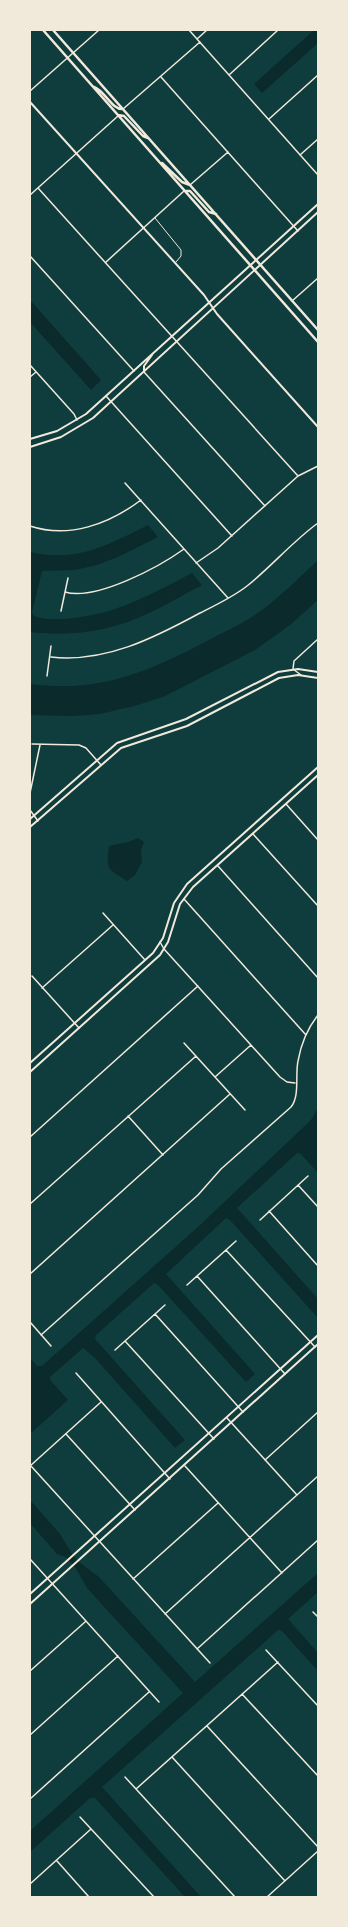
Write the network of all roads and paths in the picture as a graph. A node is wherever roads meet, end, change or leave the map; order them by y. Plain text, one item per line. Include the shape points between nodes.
1 (43, 30) edge
2 (53, 30) edge
3 (99, 30) edge
4 (189, 30) edge
5 (207, 30) edge
6 (278, 30) edge
7 (197, 39) junction
8 (200, 42) junction
9 (73, 53) junction
10 (68, 58) junction
11 (229, 75) junction
12 (318, 75) edge
13 (161, 77) junction
14 (93, 87) junction
15 (30, 91) edge
16 (30, 102) edge
17 (123, 109) junction
18 (118, 115) junction
19 (268, 119) junction
20 (148, 138) junction
21 (318, 139) edge
22 (228, 152) junction
23 (76, 153) junction
24 (300, 156) junction
25 (159, 162) junction
26 (318, 175) edge
27 (190, 185) junction
28 (38, 188) junction
29 (185, 191) junction
30 (30, 195) edge
31 (318, 204) edge
32 (318, 212) edge
33 (216, 214) junction
34 (155, 218) junction
35 (293, 226) junction
36 (143, 228) junction
37 (298, 231) junction
38 (30, 256) edge
39 (256, 260) junction
40 (106, 262) junction
41 (175, 263) junction
42 (251, 265) junction
43 (261, 265) junction
44 (256, 270) junction
45 (318, 278) edge
46 (292, 301) junction
47 (209, 303) junction
48 (213, 309) junction
49 (318, 330) edge
50 (172, 336) junction
51 (177, 342) junction
52 (318, 342) edge
53 (152, 354) junction
54 (30, 365) edge
55 (134, 371) junction
56 (36, 372) junction
57 (144, 372) junction
58 (30, 377) edge
59 (106, 396) junction
60 (112, 402) junction
61 (77, 420) junction
62 (318, 426) edge
63 (30, 439) edge
64 (30, 447) edge
65 (318, 466) edge
66 (298, 476) junction
67 (125, 483) dead end
68 (141, 500) junction
69 (266, 506) junction
70 (318, 523) edge
71 (30, 526) edge
72 (232, 536) junction
73 (184, 549) junction
74 (196, 563) junction
75 (68, 578) dead end
76 (65, 592) junction
77 (228, 598) junction
78 (61, 611) dead end
79 (318, 639) edge
80 (51, 646) dead end
81 (51, 657) junction
82 (293, 669) junction
83 (318, 672) edge
84 (302, 675) junction
85 (47, 676) dead end
86 (318, 678) edge
87 (221, 702) junction
88 (224, 707) junction
89 (189, 718) junction
90 (192, 724) junction
91 (32, 744) dead end
92 (40, 745) junction
93 (97, 760) junction
94 (101, 765) junction
95 (318, 767) edge
96 (315, 770) junction
97 (318, 774) edge
98 (30, 793) edge
99 (282, 799) junction
100 (286, 804) junction
101 (30, 810) edge
102 (34, 816) junction
103 (30, 819) edge
104 (38, 821) junction
105 (30, 827) edge
106 (248, 829) junction
107 (253, 834) junction
108 (318, 840) edge
109 (213, 861) junction
110 (217, 865) junction
111 (178, 896) junction
112 (184, 899) junction
113 (318, 906) edge
114 (103, 913) dead end
115 (113, 925) junction
116 (160, 942) junction
117 (164, 949) junction
118 (145, 960) junction
119 (149, 965) junction
120 (32, 976) dead end
121 (318, 978) edge
122 (198, 986) junction
123 (42, 988) junction
124 (318, 1015) edge
125 (75, 1023) junction
126 (79, 1028) junction
127 (306, 1035) junction
128 (184, 1043) dead end
129 (251, 1045) junction
130 (196, 1056) junction
131 (30, 1063) edge
132 (30, 1072) edge
133 (215, 1078) junction
134 (296, 1083) junction
135 (230, 1094) junction
136 (245, 1110) dead end
137 (128, 1116) junction
138 (30, 1137) edge
139 (163, 1155) junction
140 (308, 1176) dead end
141 (298, 1185) junction
142 (30, 1204) edge
143 (318, 1207) edge
144 (269, 1211) junction
145 (260, 1220) dead end
146 (236, 1241) dead end
147 (226, 1250) junction
148 (318, 1266) edge
149 (30, 1274) edge
150 (197, 1276) junction
151 (188, 1285) dead end
152 (165, 1305) dead end
153 (155, 1314) junction
154 (30, 1322) edge
155 (42, 1335) junction
156 (318, 1335) edge
157 (126, 1341) junction
158 (310, 1342) junction
159 (318, 1344) edge
160 (51, 1346) dead end
161 (315, 1347) junction
162 (115, 1350) dead end
163 (281, 1369) junction
164 (76, 1373) dead end
165 (285, 1374) junction
166 (102, 1402) junction
167 (238, 1407) junction
168 (243, 1412) junction
169 (318, 1412) edge
170 (226, 1418) junction
171 (231, 1423) junction
172 (209, 1433) junction
173 (66, 1434) junction
174 (214, 1439) junction
175 (265, 1460) junction
176 (30, 1466) edge
177 (185, 1466) junction
178 (165, 1472) junction
179 (318, 1476) edge
180 (170, 1479) junction
181 (297, 1495) junction
182 (218, 1502) junction
183 (129, 1504) junction
184 (135, 1510) junction
185 (95, 1536) junction
186 (250, 1537) junction
187 (318, 1540) edge
188 (99, 1542) junction
189 (30, 1559) edge
190 (282, 1573) junction
191 (48, 1578) junction
192 (133, 1579) junction
193 (52, 1584) junction
194 (30, 1594) edge
195 (30, 1604) edge
196 (313, 1612) dead end
197 (165, 1614) junction
198 (318, 1617) edge
199 (86, 1621) junction
200 (197, 1649) junction
201 (266, 1650) dead end
202 (118, 1656) junction
203 (278, 1662) junction
204 (210, 1663) dead end
205 (30, 1671) edge
206 (150, 1692) junction
207 (242, 1694) junction
208 (159, 1702) dead end
209 (318, 1706) edge
210 (207, 1726) junction
211 (30, 1735) edge
212 (172, 1757) junction
213 (318, 1776) edge
214 (125, 1777) dead end
215 (136, 1789) junction
216 (30, 1799) edge
217 (80, 1817) dead end
218 (91, 1829) junction
219 (318, 1847) edge
220 (318, 1851) edge
221 (56, 1861) junction
222 (285, 1881) junction
223 (30, 1884) edge
224 (89, 1897) edge
225 (154, 1897) edge
226 (235, 1897) edge
227 (267, 1897) edge

1 - 10 main road
2 - 9 main road
3 - 9 street
4 - 7 street
5 - 7 street
6 - 11 street
7 - 8 street
8 - 11 street
8 - 13 street
9 - 10 street
9 - 17 main road
10 - 14 main road
10 - 15 street
11 - 19 street
12 - 19 street
13 - 17 street
13 - 22 street
14 - 17 main road via 101,91 116,107
14 - 18 main road
16 - 23 street
17 - 20 main road
18 - 20 main road via 124,116
18 - 23 street
18 - 25 main road
19 - 24 street
20 - 27 main road
21 - 24 street
22 - 27 street
22 - 35 street
23 - 28 street
23 - 36 street
24 - 26 street
25 - 27 main road via 170,169 184,184
25 - 29 main road
27 - 33 main road
28 - 30 street
28 - 40 street
29 - 33 main road via 190,191 209,212
29 - 34 street
29 - 42 main road
31 - 35 street
32 - 37 street
33 - 39 main road
34 - 36 street
34 - 41 lane via 180,250 181,256
35 - 37 street
35 - 39 street
36 - 40 street
36 - 41 street
37 - 43 street
38 - 55 street
39 - 42 street
39 - 43 main road
40 - 50 street
41 - 47 street
42 - 44 main road
42 - 47 street
43 - 44 street
43 - 46 main road
44 - 48 street
44 - 52 main road
45 - 46 street
46 - 49 main road
47 - 48 street
47 - 50 street
48 - 51 street
48 - 62 street
50 - 51 street
50 - 53 street
51 - 57 street
51 - 66 street
53 - 55 street
53 - 57 street via 144,366
54 - 56 street
55 - 59 street
56 - 58 street
56 - 61 street
57 - 60 street
57 - 69 street
59 - 60 street
59 - 61 street
60 - 64 street via 71,432 55,440
60 - 72 street
61 - 63 street via 53,432
65 - 66 street
66 - 69 street
67 - 68 street
68 - 71 street via 87,528 58,531
68 - 73 street
69 - 72 street
70 - 77 street via 249,584
72 - 74 street
73 - 74 street
73 - 76 street via 115,585 79,594
74 - 77 street
75 - 76 street
76 - 78 street
77 - 81 street via 134,646 97,655
79 - 82 street via 294,661
80 - 81 street
81 - 85 street
82 - 83 street
82 - 84 street
82 - 87 street via 271,675
84 - 86 street
84 - 88 street via 275,680
87 - 88 street
87 - 89 street
88 - 90 street
89 - 90 street
89 - 93 street via 166,728 123,740
90 - 94 street via 125,746
91 - 92 street
92 - 93 street via 79,745 86,748
92 - 98 street
93 - 94 street
93 - 102 street
94 - 104 street
95 - 96 street
96 - 97 street
96 - 99 street
97 - 100 street
99 - 100 street
99 - 106 street
100 - 107 street
100 - 108 street
101 - 102 street
102 - 103 street
102 - 104 street
104 - 105 street
106 - 107 street
106 - 109 street
107 - 110 street
107 - 113 street
109 - 110 street
109 - 111 street via 192,879
110 - 112 street
110 - 121 street
111 - 112 street
111 - 116 street
112 - 117 street
112 - 127 street
114 - 115 street
115 - 118 street
115 - 123 street
116 - 117 street
116 - 118 street
117 - 119 street
117 - 122 street
118 - 119 street
118 - 125 street
119 - 126 street
120 - 123 street
122 - 129 street
122 - 138 street
123 - 125 street
124 - 127 street
125 - 126 street
125 - 131 street
126 - 132 street
127 - 134 street via 298,1061
128 - 130 street
129 - 133 street
129 - 134 street via 283,1080
130 - 133 street
130 - 137 street
133 - 135 street
134 - 155 street via 296,1098 291,1107 221,1169 198,1195
135 - 136 street
135 - 139 street
137 - 139 street
137 - 142 street
139 - 149 street
140 - 141 street
141 - 143 street
141 - 144 street
144 - 145 street
144 - 148 street
146 - 147 street
147 - 150 street
147 - 158 street
150 - 151 street
150 - 163 street
152 - 153 street
153 - 157 street
153 - 167 street
154 - 155 street
155 - 160 street
156 - 158 street
157 - 162 street
157 - 172 street
158 - 161 street
158 - 163 street
159 - 161 street
161 - 165 street
163 - 165 street
163 - 167 street
164 - 166 street
165 - 168 street
166 - 173 street
166 - 178 street
167 - 168 street
167 - 170 street
168 - 171 street
169 - 175 street
170 - 171 street
170 - 172 street
171 - 174 street
171 - 175 street
172 - 174 street
172 - 178 street
173 - 176 street
173 - 183 street
174 - 177 street
175 - 181 street
176 - 185 street
177 - 180 street
177 - 182 street
178 - 180 street
178 - 183 street
179 - 181 street
180 - 184 street
181 - 186 street
182 - 186 street
182 - 192 street
183 - 184 street
183 - 185 street
184 - 188 street
185 - 188 street
185 - 191 street
186 - 190 street
186 - 197 street
187 - 190 street
188 - 192 street
188 - 193 street
189 - 191 street
190 - 200 street
191 - 193 street
191 - 194 street
192 - 197 street
193 - 195 street
193 - 199 street
196 - 198 street
197 - 200 street
199 - 202 street
199 - 205 street
200 - 204 street
201 - 203 street
202 - 206 street
202 - 211 street
203 - 207 street
203 - 209 street
206 - 208 street
206 - 216 street
207 - 210 street
207 - 213 street
210 - 212 street
210 - 219 street
212 - 215 street
212 - 222 street
214 - 215 street
215 - 226 street
217 - 218 street
218 - 221 street
218 - 225 street
220 - 222 street
221 - 223 street
221 - 224 street
222 - 227 street

